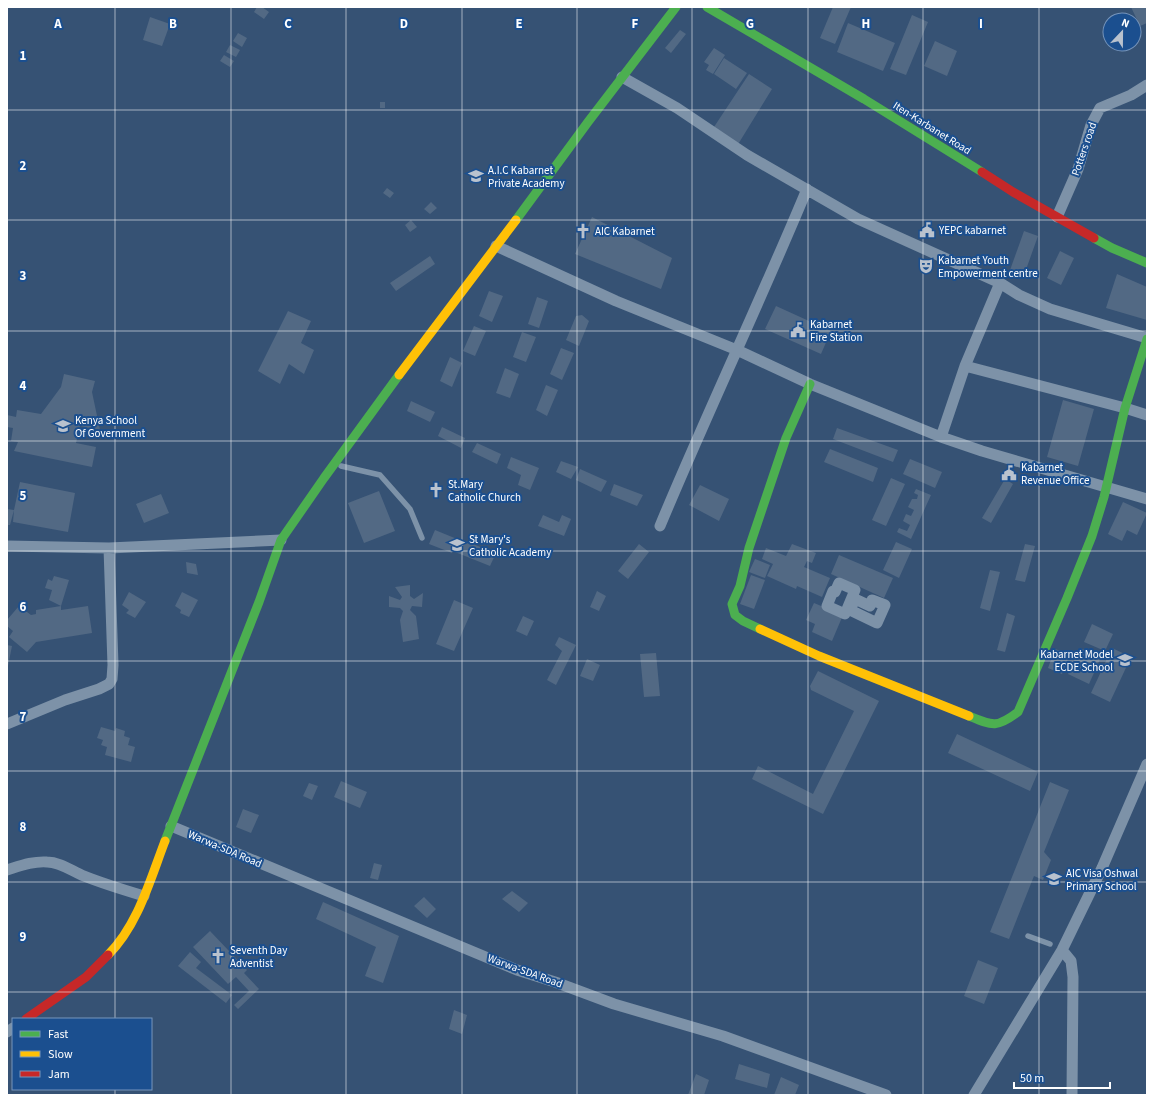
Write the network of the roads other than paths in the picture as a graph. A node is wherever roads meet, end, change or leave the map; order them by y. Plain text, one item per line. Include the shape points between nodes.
1 (676, 7) edge
2 (707, 7) edge
3 (622, 77) junction
4 (1147, 85) edge
5 (807, 189) junction
6 (1057, 217) junction
7 (496, 246) junction
8 (1147, 263) edge
9 (1000, 284) junction
10 (1147, 339) edge
11 (737, 350) junction
12 (965, 366) junction
13 (810, 384) junction
14 (1125, 408) junction
15 (1147, 415) edge
16 (941, 437) junction
17 (341, 466) dead end
18 (1106, 487) junction
19 (1147, 499) edge
20 (660, 526) dead end
21 (422, 538) dead end
22 (281, 540) junction
23 (7, 546) edge
24 (109, 548) junction
25 (7, 724) edge
26 (1147, 764) edge
27 (171, 826) junction
28 (7, 870) edge
29 (144, 896) junction
30 (1028, 936) dead end
31 (1050, 944) dead end
32 (1062, 950) junction
33 (27, 1018) edge
34 (886, 1095) edge
35 (974, 1095) edge
36 (1072, 1095) edge

1 - 3 street
2 - 6 street, Iten-Karbanet Road
3 - 5 street
3 - 7 street
4 - 6 street, Potters road via 1132,95 1100,108 1091,125 1078,169
5 - 9 street via 858,219
5 - 11 street
6 - 8 street, Iten-Karbanet Road via 1112,248
7 - 11 street via 616,301
7 - 22 street
9 - 10 street via 1050,309
9 - 12 street
10 - 14 street
11 - 13 street
11 - 20 street
12 - 14 street
12 - 16 street
13 - 16 street
13 - 18 street via 786,438 760,514 740,586 732,604 735,615 819,656 980,721 994,725 1004,722 1018,712 1092,536
14 - 15 street
14 - 18 street
16 - 18 street
17 - 21 lane via 380,475 410,509
18 - 19 street
22 - 24 street
22 - 27 street
23 - 24 street
24 - 25 street via 112,679 99,690 65,700
26 - 32 street via 1102,868
27 - 29 street
27 - 34 street, Warwa-SDA Road via 517,970 614,1004 723,1036
28 - 29 street via 36,862 56,863 105,884
29 - 33 street via 117,946 86,977
30 - 31 lane
32 - 35 street
32 - 36 street via 1071,961 1073,977

